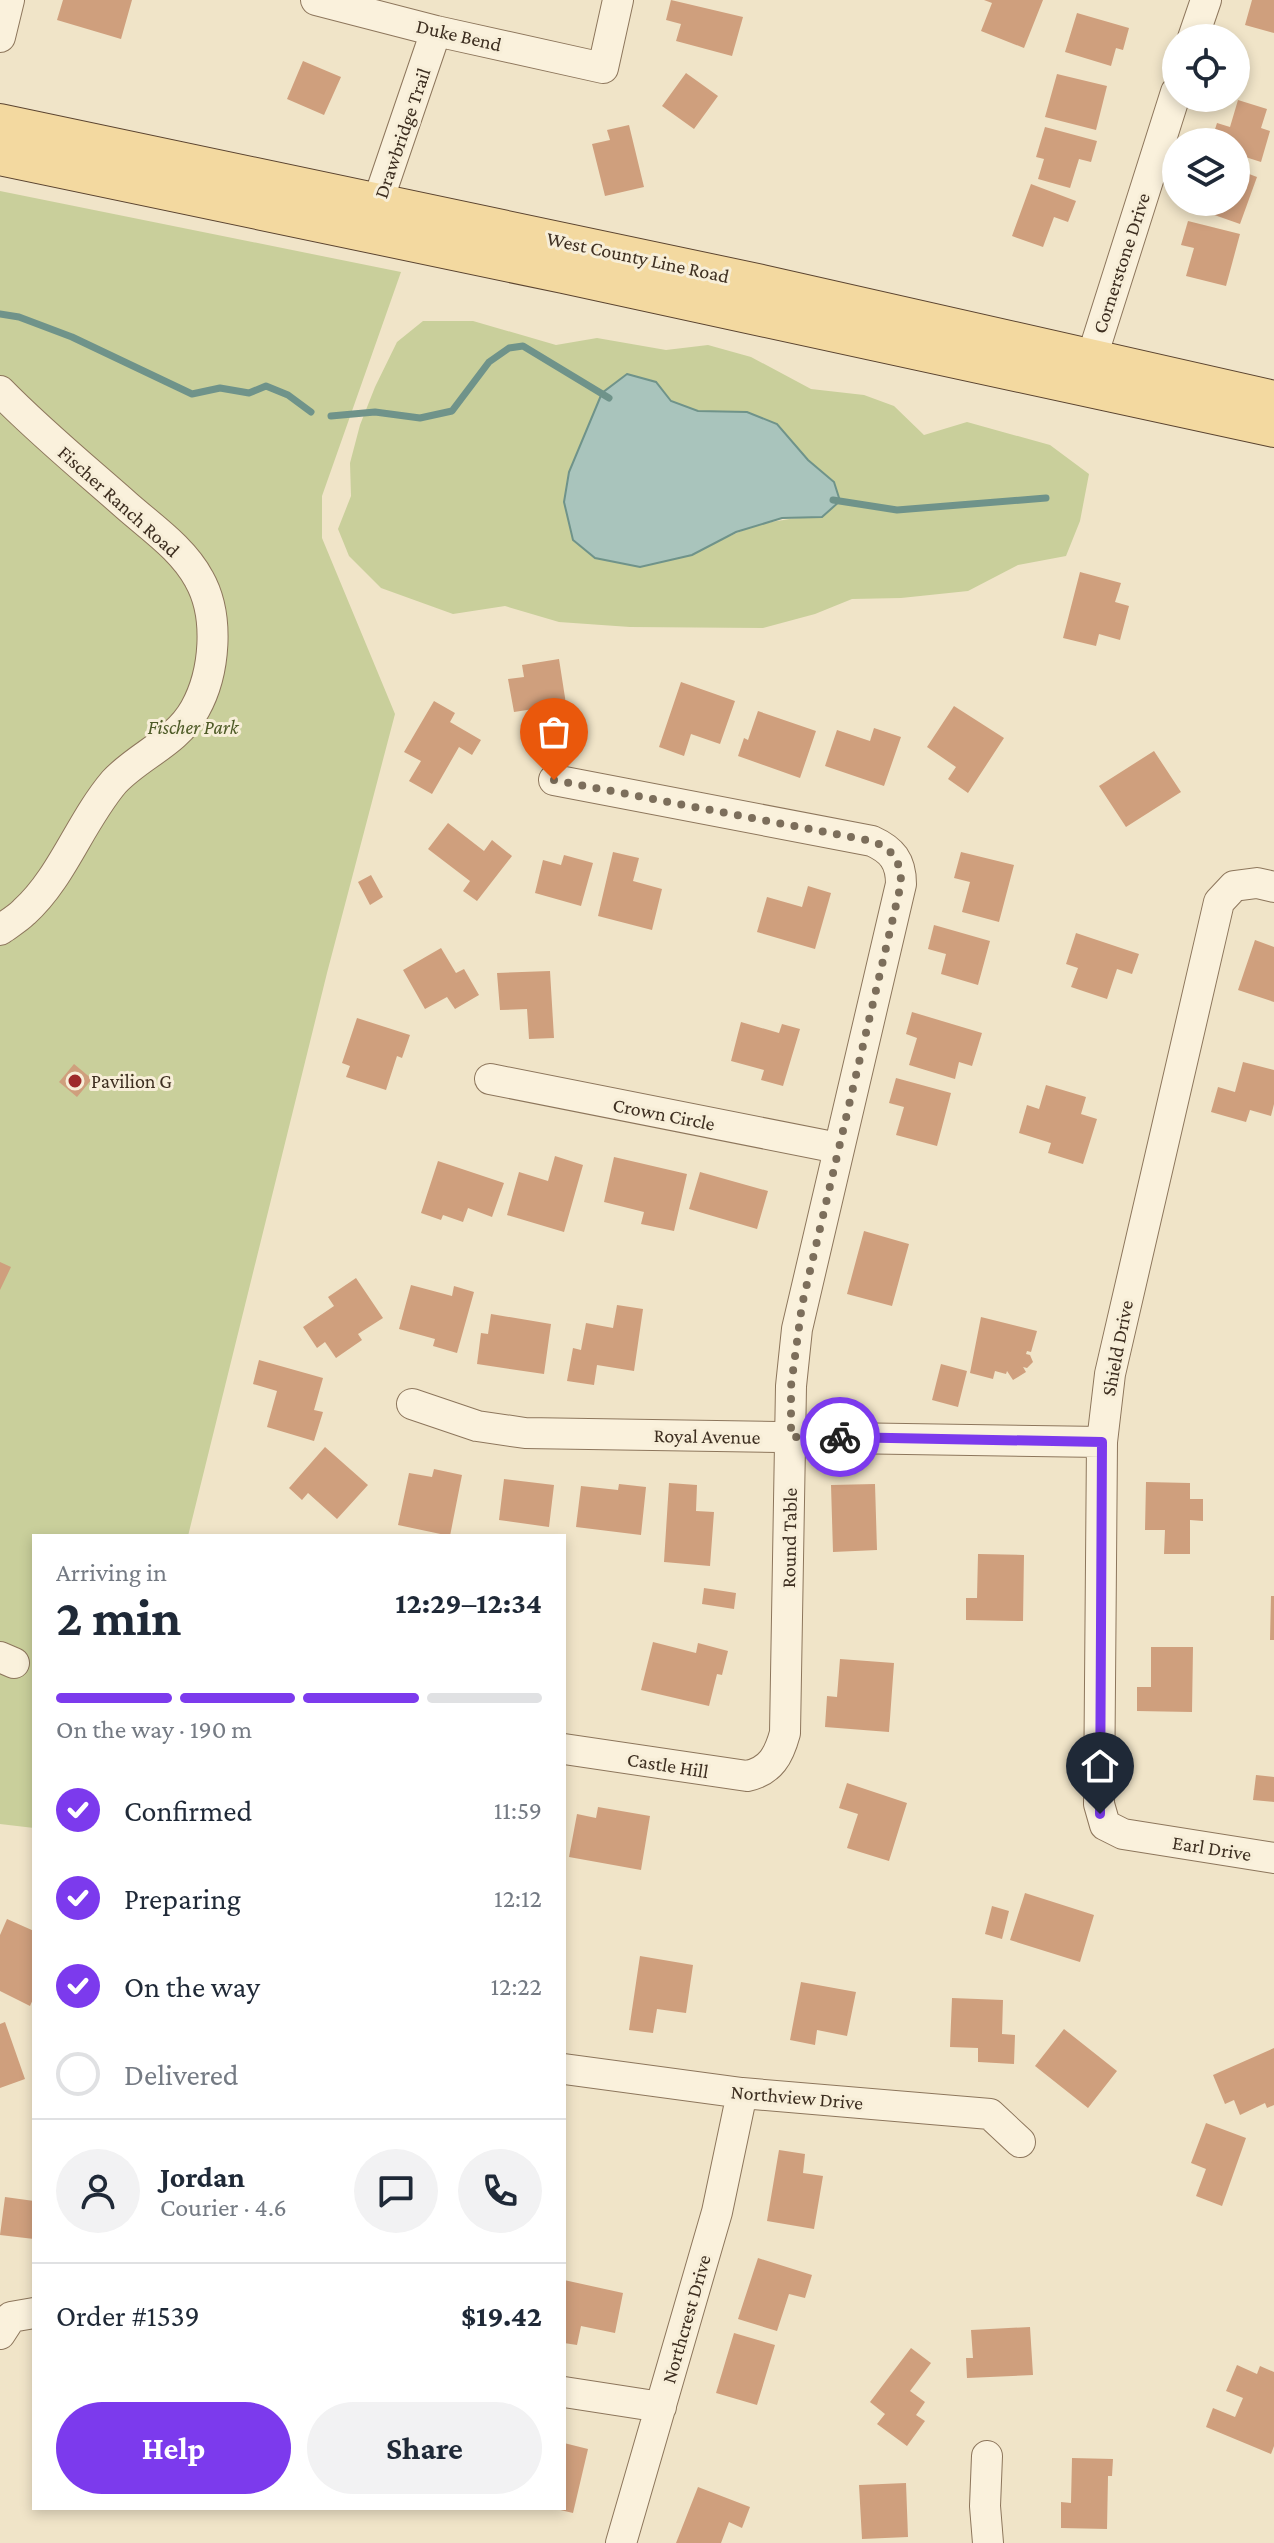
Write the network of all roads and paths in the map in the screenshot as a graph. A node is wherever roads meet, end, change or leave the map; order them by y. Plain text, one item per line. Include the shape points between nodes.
1 (9, 0) edge
2 (316, 0) edge
3 (618, 0) edge
4 (1206, 0) edge
5 (1198, 24) edge
6 (436, 31) junction
7 (0, 37) edge
8 (1170, 112) edge
9 (0, 122) edge
10 (0, 157) edge
11 (378, 201) junction
12 (371, 236) junction
13 (1087, 374) junction
14 (0, 391) edge
15 (1274, 399) edge
16 (1274, 429) edge
17 (554, 780) dead end
18 (1274, 887) edge
19 (0, 930) edge
20 (490, 1079) dead end
21 (838, 1148) junction
22 (412, 1404) dead end
23 (791, 1437) junction
24 (1102, 1442) junction
25 (566, 1749) edge
26 (769, 1766) joint
27 (1105, 1825) joint
28 (1274, 1858) edge
29 (566, 2069) edge
30 (742, 2093) junction
31 (1020, 2142) dead end
32 (32, 2313) edge
33 (0, 2334) edge
34 (566, 2392) edge
35 (661, 2407) junction
36 (987, 2456) dead end
37 (621, 2543) edge
38 (988, 2543) edge

1 - 7 street
2 - 6 street, Duke Bend
3 - 6 street, Duke Bend via 603,68
4 - 5 street
6 - 11 street, Drawbridge Trail
8 - 13 street, Cornerstone Drive
9 - 11 main road, West County Line Road
10 - 12 main road, West County Line Road
11 - 12 street, Drawbridge Trail
11 - 13 main road, West County Line Road via 789,289
12 - 13 main road, West County Line Road
13 - 15 main road, West County Line Road
13 - 16 main road, West County Line Road
14 - 19 street, Fischer Ranch Road via 174,546 200,580 210,612 212,646 207,681 195,710 177,733 117,780 86,818 49,883 25,912
17 - 21 street, Round Table via 872,841 895,856 901,884
18 - 24 street, Shield Drive via 1234,886 1219,902 1115,1350
20 - 21 street, Crown Circle
21 - 23 street, Round Table via 797,1329
22 - 23 street, Royal Avenue via 477,1426 525,1433
23 - 24 street, Royal Avenue
23 - 26 street, Round Table via 785,1733
24 - 27 street, Shield Drive via 1099,1804
25 - 26 street, Castle Hill via 735,1775 758,1774
27 - 28 street, Earl Drive via 1135,1837
29 - 30 street, Northview Drive
30 - 31 street, Northview Drive via 990,2114
30 - 35 street, Northcrest Drive via 717,2212
32 - 33 street via 11,2317
34 - 35 street
35 - 37 street, Northcrest Drive
36 - 38 street

